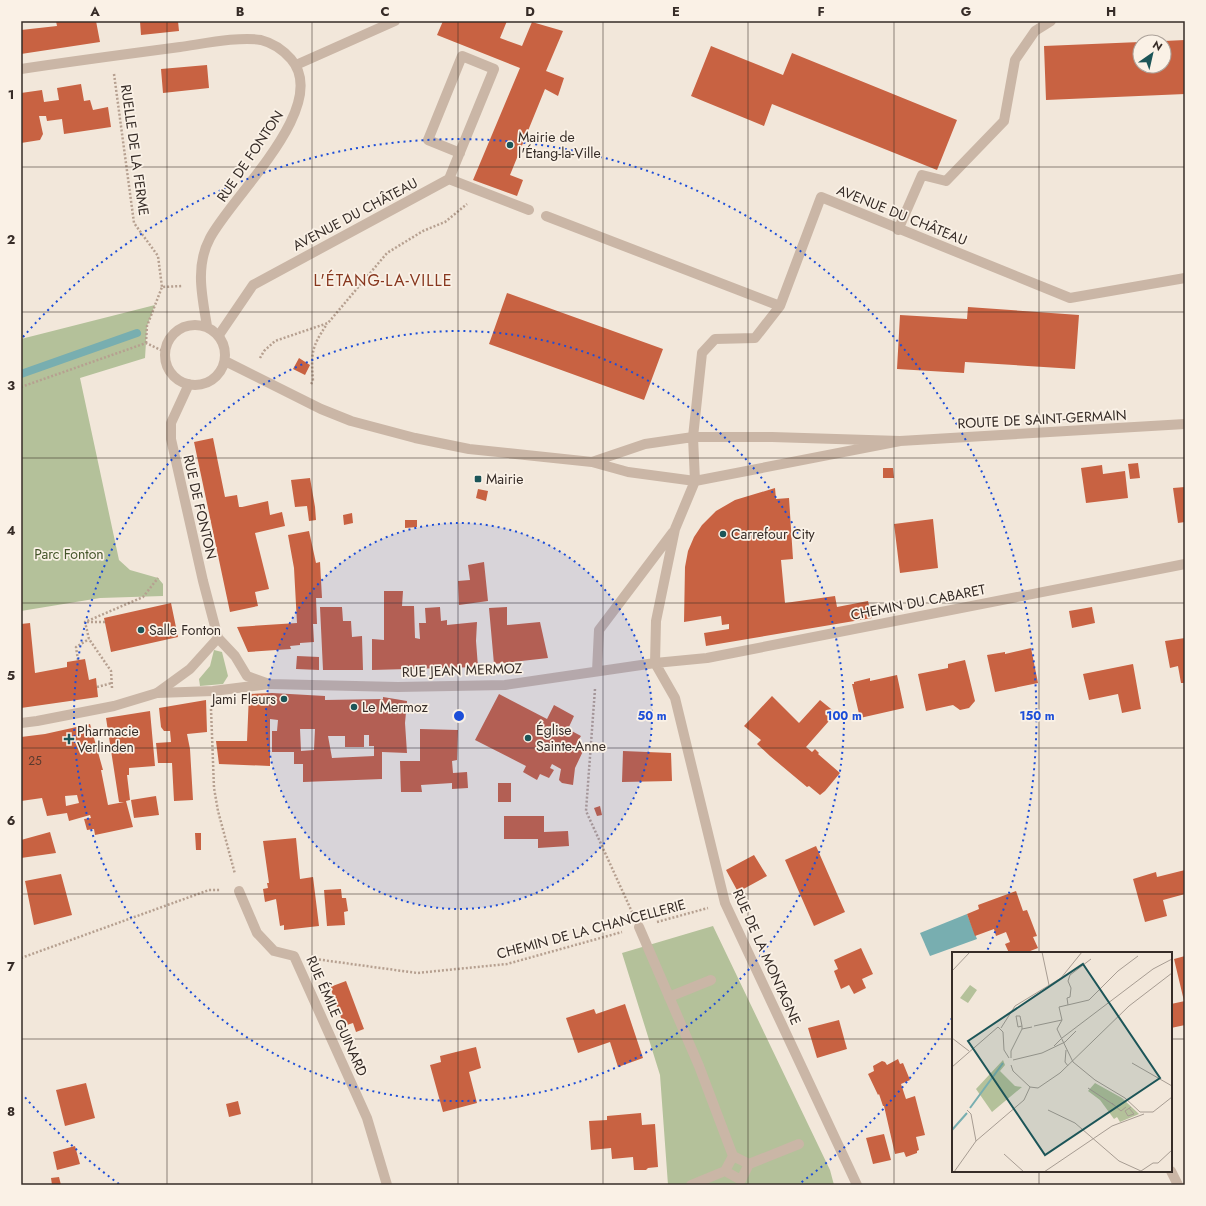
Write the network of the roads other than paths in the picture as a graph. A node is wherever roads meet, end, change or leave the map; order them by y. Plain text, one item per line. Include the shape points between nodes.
1 (395, 21) edge
2 (1051, 21) edge
3 (296, 65) junction
4 (21, 69) edge
5 (460, 153) junction
6 (449, 179) junction
7 (529, 210) dead end
8 (546, 216) dead end
9 (898, 230) junction
10 (1185, 278) edge
11 (780, 306) junction
12 (207, 326) junction
13 (219, 335) junction
14 (225, 361) junction
15 (188, 384) junction
16 (1185, 424) edge
17 (693, 437) junction
18 (900, 441) junction
19 (592, 462) junction
20 (695, 481) junction
21 (675, 529) junction
22 (1185, 564) edge
23 (218, 638) junction
24 (655, 663) junction
25 (597, 671) junction
26 (269, 684) junction
27 (157, 693) junction
28 (21, 723) edge
29 (240, 891) road end
30 (639, 927) road end
31 (711, 980) dead end
32 (670, 997) junction
33 (799, 1144) dead end
34 (733, 1156) junction
35 (749, 1164) junction
36 (724, 1171) junction
37 (1172, 1172) edge
38 (741, 1183) edge
39 (387, 1185) edge
40 (691, 1185) edge
41 (857, 1185) edge
42 (1178, 1185) edge

1 - 3 street
2 - 9 street via 1035,31 1015,60 1004,121 946,181 922,175
3 - 4 street, RUE DE FONTON via 282,49 261,40 223,41
3 - 12 street, RUE DE FONTON via 301,85 299,106 289,128 210,238 202,260 200,285
5 - 5 street via 494,69 462,56 428,140
5 - 6 street
6 - 7 street
6 - 13 street, AVENUE DU CHÂTEAU via 253,285
8 - 11 street
9 - 10 street, AVENUE DU CHÂTEAU via 1070,298
9 - 11 street, AVENUE DU CHÂTEAU via 821,198
11 - 17 street via 755,338 715,339 702,353
12 - 13 street
12 - 15 street via 188,325 180,328 172,334 168,342 165,352 168,367 180,381
13 - 14 street via 225,348
14 - 15 street via 218,375 212,380 205,384
14 - 19 street, ROUTE DE SAINT-GERMAIN via 321,409 415,438 469,449
15 - 23 street, RUE DE FONTON via 171,424 171,439 202,581
16 - 18 street, ROUTE DE SAINT-GERMAIN
17 - 18 street, ROUTE DE SAINT-GERMAIN
17 - 19 street, ROUTE DE SAINT-GERMAIN via 645,444
17 - 20 street
18 - 20 street, ROUTE DE SAINT-GERMAIN
19 - 20 street, ROUTE DE SAINT-GERMAIN via 628,472
20 - 21 street
21 - 24 street via 656,621
21 - 25 street via 599,630
22 - 24 street, CHEMIN DU CABARET via 707,658
23 - 26 street, RUE JEAN MERMOZ via 235,656 247,676
23 - 27 street, RUE JEAN MERMOZ via 190,669
24 - 25 street, RUE JEAN MERMOZ
24 - 41 street, RUE DE LA MONTAGNE via 675,698 725,903
25 - 26 street, RUE JEAN MERMOZ via 505,685 398,687
26 - 27 street, RUE JEAN MERMOZ via 213,691
27 - 28 street, RUE JEAN MERMOZ via 114,706
29 - 39 street, RUE ÉMILE GUINARD via 257,933 274,951 294,956 367,1118
30 - 32 street
31 - 32 street
32 - 34 street
33 - 35 street
34 - 35 street
34 - 36 street
35 - 38 street
36 - 38 street
36 - 40 street
37 - 42 street

